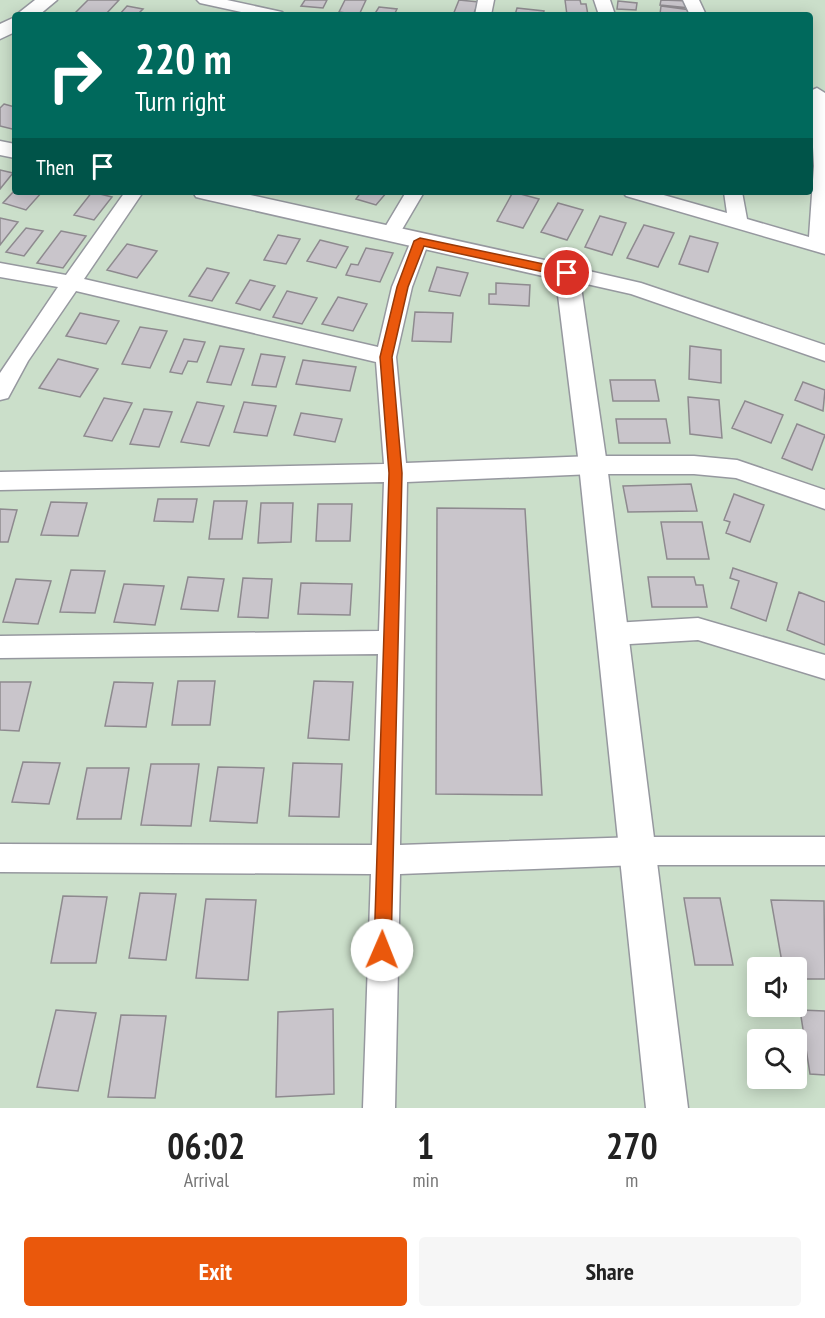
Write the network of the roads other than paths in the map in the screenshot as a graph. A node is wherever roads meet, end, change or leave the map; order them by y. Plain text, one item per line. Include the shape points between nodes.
1 (48, 0) edge
2 (205, 0) edge
3 (233, 7) edge
4 (30, 12) edge
5 (260, 12) edge
6 (817, 93) dead end
7 (132, 195) edge
8 (217, 195) edge
9 (413, 195) edge
10 (642, 195) edge
11 (733, 195) edge
12 (738, 223) junction
13 (390, 234) junction
14 (420, 241) junction
15 (821, 247) edge
16 (0, 270) edge
17 (567, 273) junction
18 (73, 283) junction
19 (825, 353) edge
20 (10, 356) edge
21 (386, 357) junction
22 (0, 392) edge
23 (593, 465) junction
24 (396, 473) junction
25 (0, 481) edge
26 (825, 500) edge
27 (613, 634) junction
28 (390, 642) junction
29 (0, 647) edge
30 (825, 668) edge
31 (638, 851) junction
32 (825, 851) edge
33 (0, 858) edge
34 (384, 860) junction
35 (380, 1108) edge
36 (667, 1108) edge

1 - 4 street
2 - 3 street
3 - 5 street
6 - 15 street via 824,166
7 - 18 street
8 - 13 street
9 - 13 street
10 - 12 street
11 - 12 street
12 - 15 street
13 - 14 street
14 - 17 street
14 - 21 street via 402,287
16 - 18 street
17 - 19 street via 634,288
17 - 23 street
18 - 20 street
18 - 21 street
20 - 22 street
21 - 24 street
23 - 24 street
23 - 26 street via 737,469
23 - 27 street
24 - 25 street
24 - 28 street
27 - 30 street via 698,628
27 - 31 street
28 - 29 street
28 - 34 street
31 - 32 street
31 - 34 street
31 - 36 street
33 - 34 street
34 - 35 street

